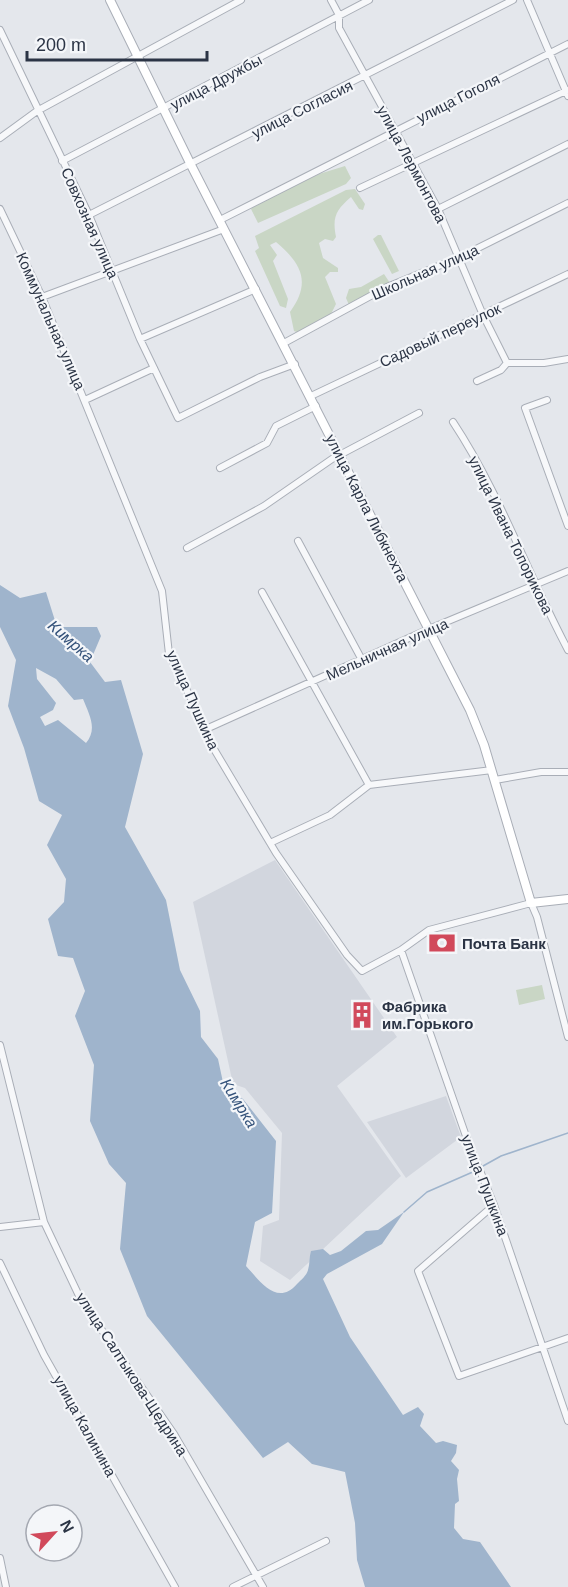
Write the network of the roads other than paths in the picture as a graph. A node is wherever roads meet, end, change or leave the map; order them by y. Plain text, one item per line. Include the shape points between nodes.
1 (110, 0) edge
2 (241, 0) edge
3 (331, 0) edge
4 (369, 0) edge
5 (513, 0) edge
6 (527, 0) edge
7 (339, 15) junction
8 (0, 30) edge
9 (568, 44) edge
10 (549, 52) junction
11 (137, 57) junction
12 (364, 77) junction
13 (567, 92) edge
14 (164, 110) junction
15 (37, 111) junction
16 (395, 130) junction
17 (0, 138) edge
18 (568, 144) edge
19 (62, 161) junction
20 (413, 161) junction
21 (191, 165) junction
22 (360, 188) dead end
23 (568, 203) edge
24 (0, 209) edge
25 (438, 209) junction
26 (89, 215) junction
27 (220, 220) junction
28 (224, 229) junction
29 (458, 258) junction
30 (112, 271) junction
31 (568, 274) edge
32 (256, 289) junction
33 (42, 297) junction
34 (483, 315) junction
35 (140, 339) junction
36 (284, 343) junction
37 (568, 359) edge
38 (507, 363) junction
39 (295, 364) junction
40 (154, 368) junction
41 (477, 381) dead end
42 (311, 396) junction
43 (85, 400) junction
44 (547, 400) dead end
45 (316, 406) junction
46 (419, 413) dead end
47 (453, 422) dead end
48 (339, 456) junction
49 (220, 468) dead end
50 (568, 526) edge
51 (298, 541) dead end
52 (187, 548) dead end
53 (568, 571) edge
54 (536, 583) junction
55 (262, 592) dead end
56 (429, 629) junction
57 (568, 650) edge
58 (362, 660) junction
59 (313, 682) junction
60 (206, 729) junction
61 (492, 770) junction
62 (568, 772) edge
63 (495, 780) junction
64 (369, 784) junction
65 (270, 843) junction
66 (568, 899) edge
67 (531, 903) junction
68 (401, 950) junction
69 (564, 1008) edge
70 (568, 1037) edge
71 (0, 1045) edge
72 (494, 1205) junction
73 (44, 1222) junction
74 (0, 1227) edge
75 (0, 1263) edge
76 (568, 1338) edge
77 (542, 1346) junction
78 (568, 1421) edge
79 (326, 1541) dead end
80 (0, 1558) edge
81 (258, 1575) junction
82 (6, 1587) edge
83 (175, 1587) edge
84 (233, 1587) edge
85 (263, 1587) edge

1 - 11 street, улица Карла Либкнехта
2 - 11 street
3 - 7 street, улица Лермонтова
4 - 7 street, улица Дружбы
5 - 12 street, улица Согласия
6 - 10 street
7 - 12 street, улица Лермонтова via 339,28
7 - 14 street, улица Дружбы
8 - 15 street, Совхозная улица
9 - 10 street, улица Гоголя
10 - 13 street
10 - 16 street, улица Гоголя
11 - 14 street, улица Карла Либкнехта
11 - 15 street
12 - 16 street, улица Лермонтова
12 - 21 street, улица Согласия
13 - 20 street
14 - 19 street, улица Дружбы
14 - 21 street, улица Карла Либкнехта
15 - 17 street
15 - 19 street, Совхозная улица
16 - 20 street, улица Лермонтова
16 - 27 street, улица Гоголя
18 - 25 street
19 - 26 street, Совхозная улица
20 - 22 street
20 - 25 street, улица Лермонтова
21 - 26 street, улица Согласия
21 - 27 street, улица Карла Либкнехта
23 - 29 street, Школьная улица
24 - 33 street, Коммунальная улица
25 - 29 street, улица Лермонтова
26 - 30 street, Совхозная улица
27 - 28 street, улица Карла Либкнехта
28 - 30 street
28 - 32 street, улица Карла Либкнехта
29 - 34 street, улица Лермонтова
29 - 36 street, Школьная улица via 387,286
30 - 33 street
30 - 35 street, Совхозная улица
31 - 34 street, Садовый переулок
32 - 35 street
32 - 36 street, улица Карла Либкнехта
33 - 43 street, Коммунальная улица
34 - 38 street, улица Лермонтова
34 - 42 street, Садовый переулок
35 - 40 street, Совхозная улица
36 - 39 street, улица Карла Либкнехта
37 - 38 street
38 - 41 street
39 - 40 street, Совхозная улица via 178,418
39 - 42 street, улица Карла Либкнехта
40 - 43 street
42 - 45 street, улица Карла Либкнехта
43 - 60 street, улица Пушкина via 162,591 170,654
44 - 50 street via 525,408
45 - 48 street, улица Карла Либкнехта
45 - 49 street via 276,426 267,442
46 - 48 street
47 - 54 street, улица Ивана Топорикова via 492,488
48 - 52 street via 264,506
48 - 56 street, улица Карла Либкнехта
51 - 58 street
53 - 54 street, Мельничная улица
54 - 56 street, Мельничная улица
54 - 57 street, улица Ивана Топорикова
55 - 59 street
56 - 58 street, Мельничная улица
56 - 61 street, улица Карла Либкнехта via 470,710
58 - 59 street, Мельничная улица
59 - 60 street, Мельничная улица
59 - 64 street
60 - 65 street, улица Пушкина via 208,739
61 - 63 street, улица Карла Либкнехта
61 - 64 street
62 - 63 street
63 - 67 street, улица Карла Либкнехта
64 - 65 street via 330,815
65 - 68 street, улица Пушкина via 362,971
66 - 67 street
67 - 68 street via 429,930
67 - 69 street, улица Карла Либкнехта
68 - 72 street, улица Пушкина
69 - 70 street, улица Карла Либкнехта
71 - 73 street, улица Салтыкова-Щедрина
72 - 77 street, улица Пушкина
72 - 77 street via 418,1271 459,1376
73 - 74 street
73 - 81 street, улица Салтыкова-Щедрина via 81,1300 174,1434
75 - 83 street, улица Калинина via 44,1355
76 - 77 street
77 - 78 street, улица Пушкина
79 - 81 street
80 - 82 street
81 - 84 street
81 - 85 street, улица Салтыкова-Щедрина

